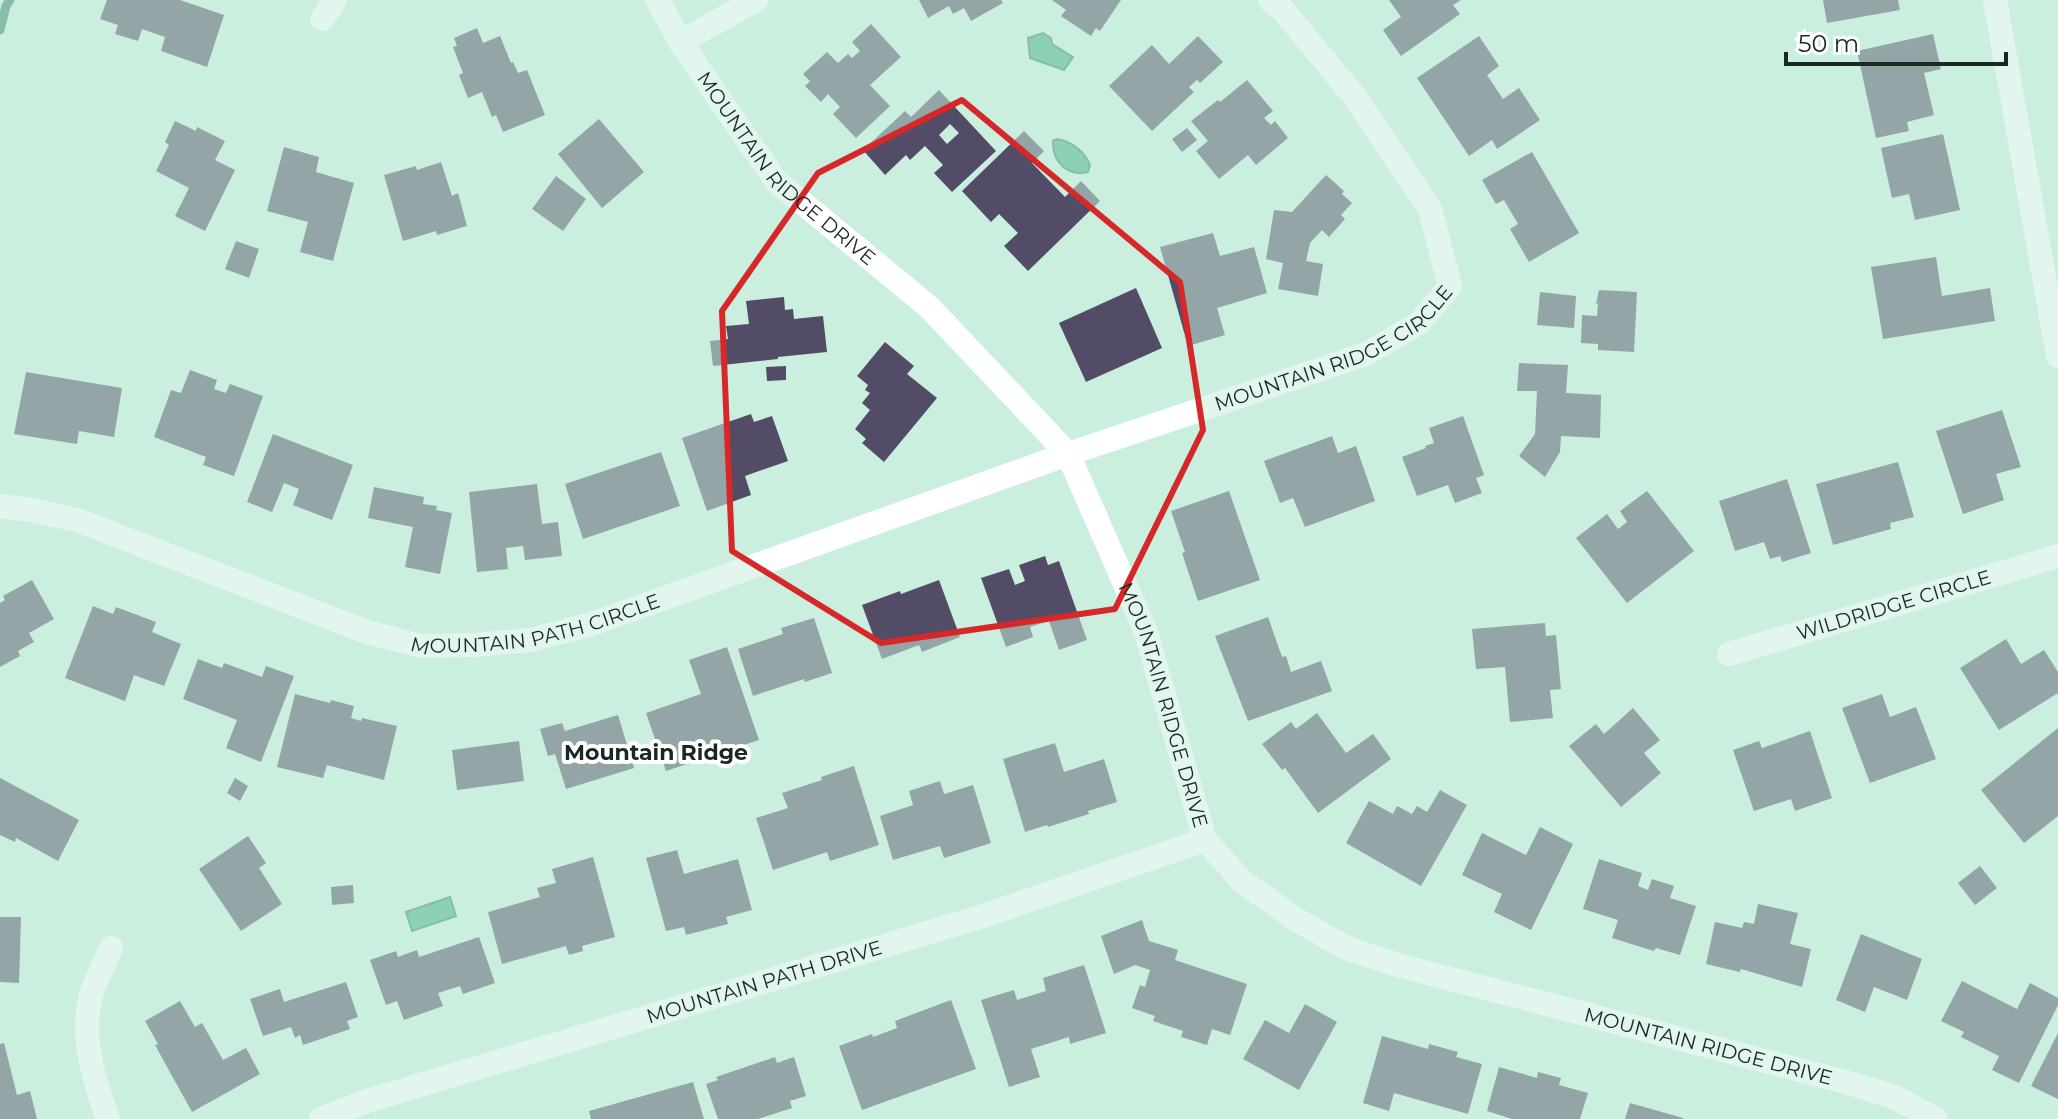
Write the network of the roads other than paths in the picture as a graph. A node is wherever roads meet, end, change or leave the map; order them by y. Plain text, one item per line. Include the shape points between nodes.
1 (658, 0) edge
2 (756, 0) edge
3 (1270, 0) edge
4 (1995, 0) edge
5 (680, 42) junction
6 (2058, 356) edge
7 (1068, 454) junction
8 (0, 506) edge
9 (2058, 556) edge
10 (1729, 654) dead end
11 (1205, 840) junction
12 (111, 948) dead end
13 (108, 1119) edge
14 (321, 1119) edge
15 (1936, 1119) edge

1 - 5 street, MOUNTAIN RIDGE DRIVE
2 - 5 street
3 - 7 street, MOUNTAIN RIDGE CIRCLE via 1354,96 1430,209 1450,286 1419,323 1366,354
4 - 6 street
5 - 7 street, MOUNTAIN RIDGE DRIVE via 776,181 929,307
7 - 8 street, MOUNTAIN PATH CIRCLE via 589,625 530,640 475,645 421,646 367,632 77,520
7 - 11 street, MOUNTAIN RIDGE DRIVE via 1146,632
9 - 10 street, WILDRIDGE CIRCLE
11 - 14 street, MOUNTAIN PATH DRIVE via 980,917
11 - 15 street, MOUNTAIN RIDGE DRIVE via 1242,881 1346,948 1842,1081 1892,1096
12 - 13 street via 91,996 87,1035 93,1078

